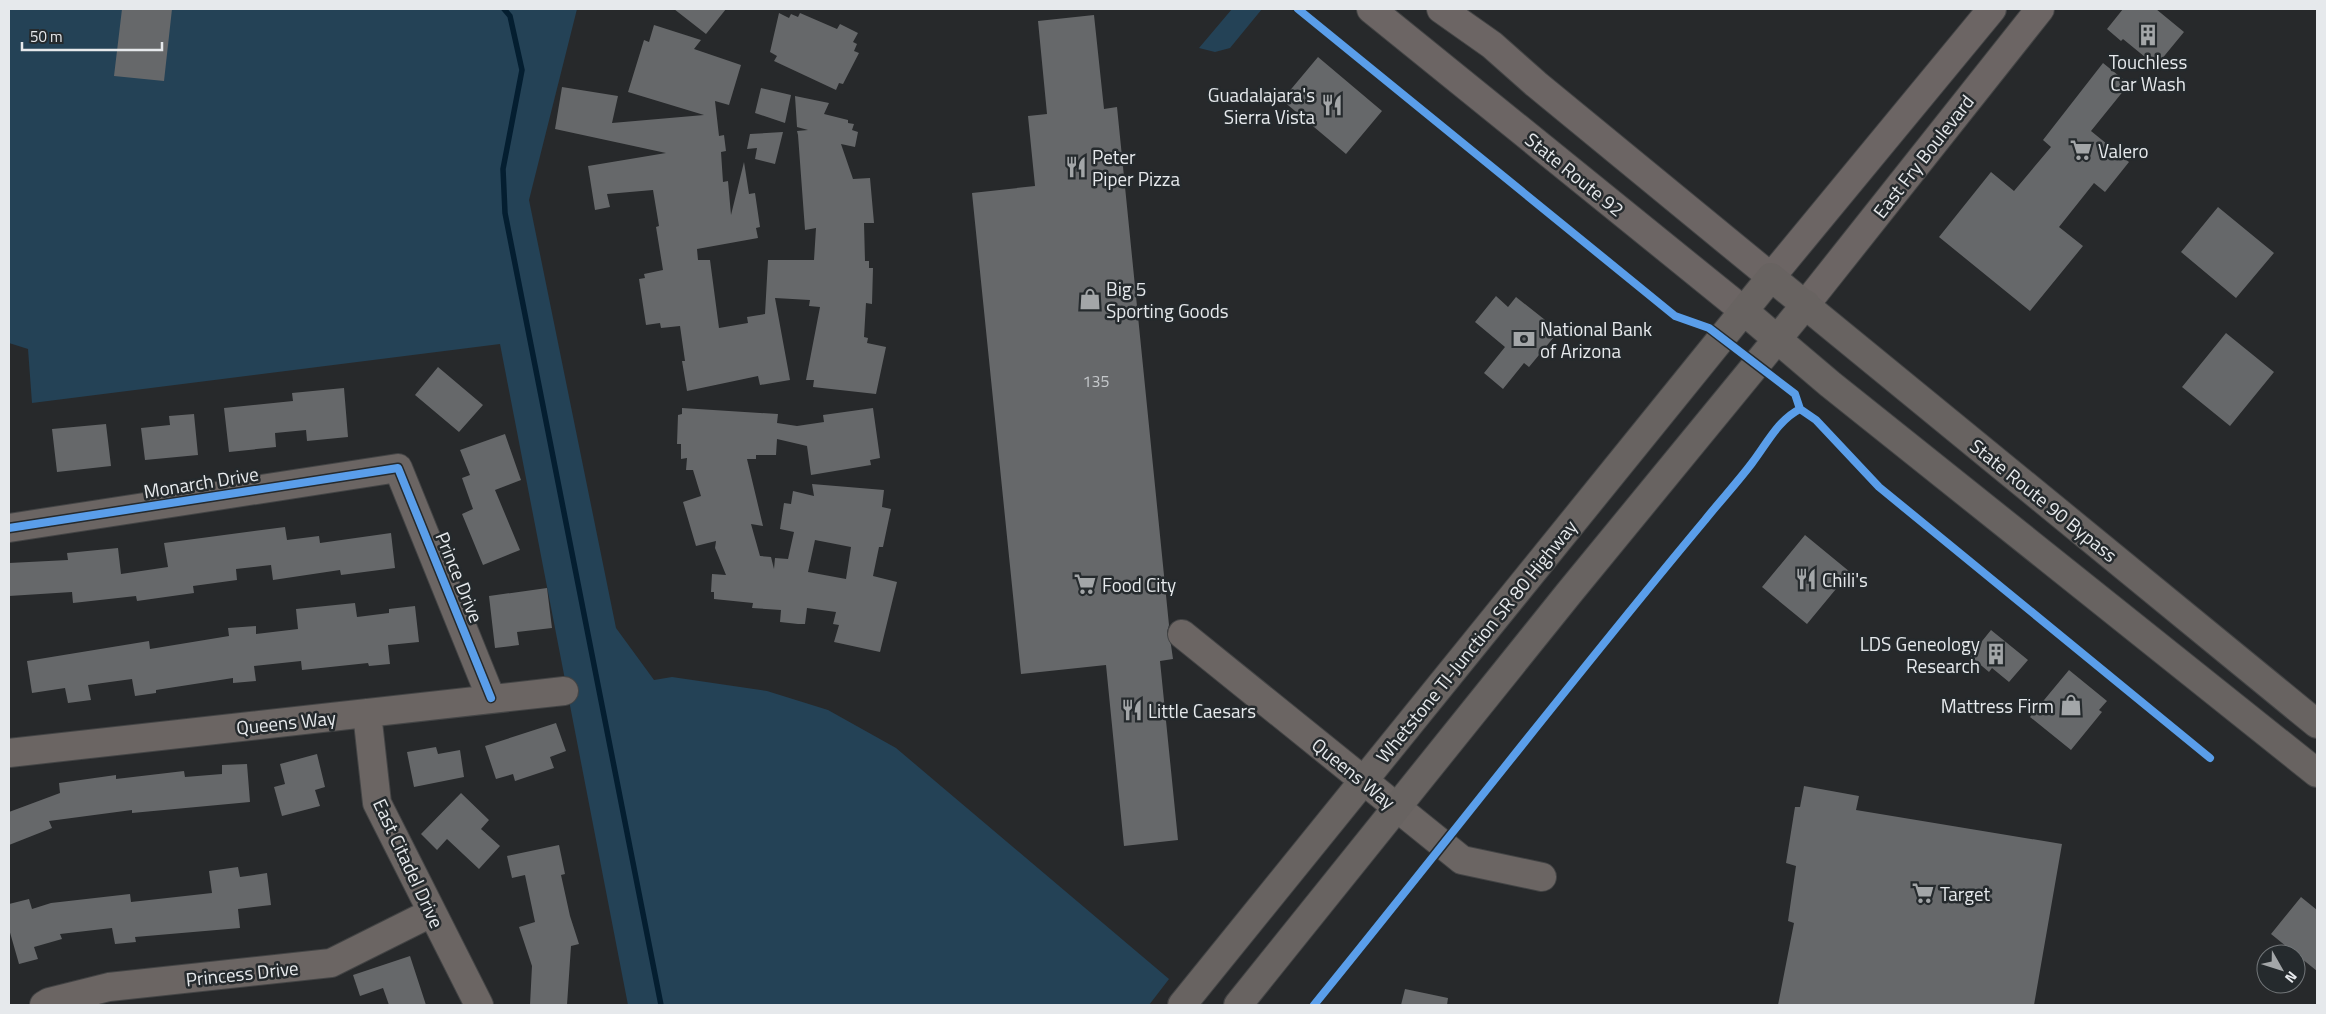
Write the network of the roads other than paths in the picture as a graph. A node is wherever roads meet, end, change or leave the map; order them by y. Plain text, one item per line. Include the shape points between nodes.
1 (1371, 9) edge
2 (1441, 9) edge
3 (1992, 9) edge
4 (2040, 9) edge
5 (1771, 277) junction
6 (1806, 304) junction
7 (1744, 312) junction
8 (1778, 340) junction
9 (398, 468) joint
10 (9, 528) edge
11 (1182, 634) dead end
12 (564, 691) dead end
13 (491, 698) junction
14 (367, 713) junction
15 (2317, 724) edge
16 (9, 754) edge
17 (2317, 774) edge
18 (1363, 780) junction
19 (1397, 808) junction
20 (1542, 877) dead end
21 (431, 913) junction
22 (44, 1005) edge
23 (478, 1005) edge
24 (1182, 1005) edge
25 (1238, 1005) edge

1 - 7 main road, State Route 92
2 - 5 main road via 1492,45
3 - 5 main road, East Fry Boulevard
4 - 6 main road, East Fry Boulevard
5 - 6 highway, State Route 90 Bypass
5 - 7 highway, Whetstone TI-Junction SR 80 Highway
6 - 8 highway
6 - 15 highway, State Route 90 Bypass
7 - 8 highway, State Route 92
7 - 18 highway, Whetstone TI-Junction SR 80 Highway
8 - 17 highway
8 - 19 highway
9 - 10 street, Monarch Drive
9 - 13 street, Prince Drive
11 - 18 street, Queens Way
12 - 13 street, Queens Way
13 - 14 street, Queens Way
14 - 16 street, Queens Way
14 - 21 street, East Citadel Drive via 378,803
18 - 19 street, Queens Way
18 - 24 highway, Whetstone TI-Junction SR 80 Highway
19 - 20 street, Queens Way via 1462,860
19 - 25 highway
21 - 22 street, Princess Drive via 331,963 109,987
21 - 23 street, East Citadel Drive

